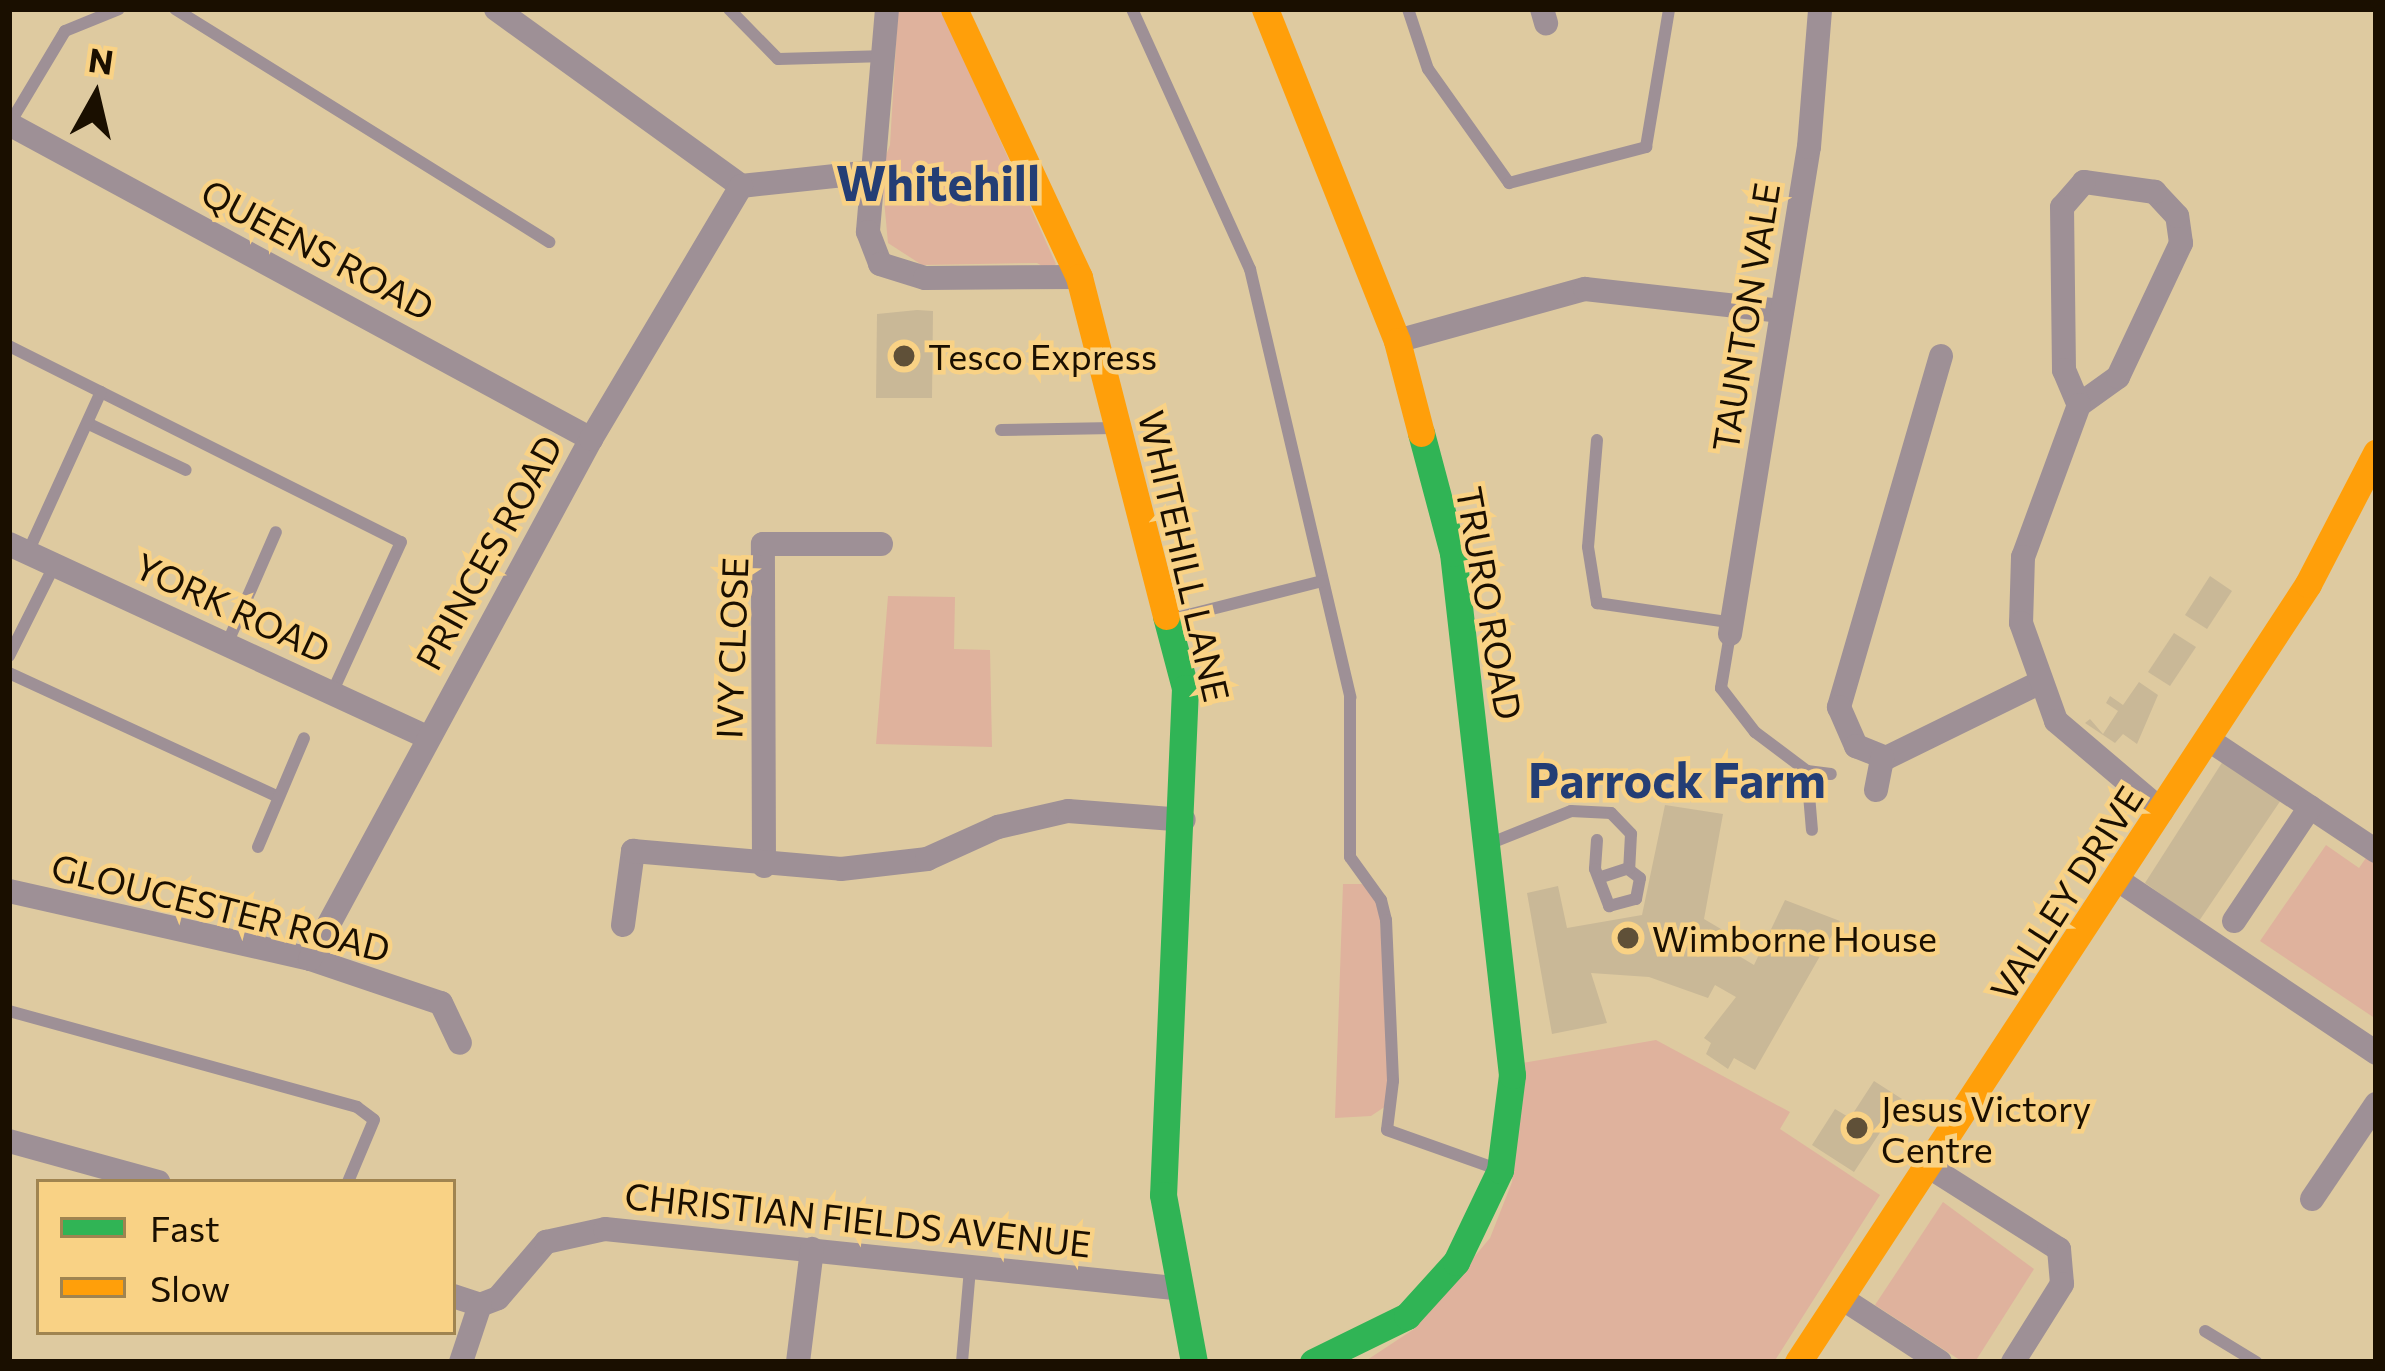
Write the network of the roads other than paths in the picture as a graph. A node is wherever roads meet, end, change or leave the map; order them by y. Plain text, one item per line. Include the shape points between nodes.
1 (119, 9) edge
2 (175, 9) edge
3 (497, 9) edge
4 (729, 9) edge
5 (887, 9) edge
6 (954, 9) edge
7 (1132, 9) edge
8 (1265, 9) edge
9 (1408, 9) edge
10 (1670, 9) edge
11 (1820, 9) edge
12 (889, 56) junction
13 (9, 124) edge
14 (872, 172) junction
15 (740, 186) junction
16 (549, 242) dead end
17 (1079, 277) junction
18 (1782, 311) junction
19 (1396, 341) junction
20 (9, 346) edge
21 (1941, 356) dead end
22 (101, 392) junction
23 (2079, 405) junction
24 (89, 424) junction
25 (1121, 428) junction
26 (1001, 430) dead end
27 (591, 440) junction
28 (1598, 440) dead end
29 (2376, 453) edge
30 (186, 470) dead end
31 (276, 532) dead end
32 (881, 544) dead end
33 (19, 548) edge
34 (55, 564) junction
35 (1322, 581) junction
36 (1168, 620) junction
37 (1732, 628) junction
38 (227, 644) junction
39 (9, 656) edge
40 (9, 673) edge
41 (2037, 685) junction
42 (332, 693) junction
43 (427, 737) junction
44 (304, 738) dead end
45 (2209, 740) junction
46 (1871, 753) junction
47 (1808, 771) junction
48 (1831, 774) dead end
49 (1876, 790) dead end
50 (278, 797) junction
51 (2310, 807) junction
52 (2162, 812) junction
53 (1184, 820) junction
54 (1812, 830) dead end
55 (1597, 840) dead end
56 (1490, 843) junction
57 (258, 848) dead end
58 (2376, 851) edge
59 (764, 866) junction
60 (1628, 869) junction
61 (1600, 877) junction
62 (2118, 880) junction
63 (9, 891) edge
64 (2234, 921) dead end
65 (623, 926) dead end
66 (310, 959) junction
67 (9, 1011) edge
68 (460, 1043) dead end
69 (2376, 1053) edge
70 (2376, 1103) edge
71 (9, 1141) edge
72 (1928, 1166) junction
73 (1500, 1170) junction
74 (147, 1179) edge
75 (349, 1179) edge
76 (2312, 1199) dead end
77 (812, 1249) junction
78 (970, 1267) junction
79 (1174, 1288) junction
80 (456, 1297) edge
81 (1840, 1297) junction
82 (480, 1305) junction
83 (2205, 1331) dead end
84 (460, 1362) edge
85 (798, 1362) edge
86 (962, 1362) edge
87 (1194, 1362) edge
88 (1313, 1362) edge
89 (1798, 1362) edge
90 (1940, 1362) edge
91 (2013, 1362) edge
92 (2256, 1362) edge

1 - 13 lane via 65,31
2 - 16 lane
3 - 15 street
4 - 12 lane via 778,58
5 - 12 street
6 - 17 street, WHITEHILL LANE
7 - 35 lane via 1250,269
8 - 19 street, TRURO ROAD
9 - 10 lane via 1428,68 1509,183 1646,147
11 - 18 street, TAUNTON VALE
12 - 14 street
13 - 27 street, QUEENS ROAD
14 - 15 street
14 - 17 street via 868,232 880,264 925,278
15 - 27 street, PRINCES ROAD
17 - 25 street, WHITEHILL LANE
18 - 19 street via 1586,289
18 - 37 street, TAUNTON VALE
19 - 56 street, TRURO ROAD via 1453,554
20 - 22 lane
21 - 46 street via 1839,698
22 - 24 lane
22 - 42 lane via 401,542
23 - 23 street via 2118,376 2181,243 2177,216 2155,192 2084,182 2062,207 2064,370
23 - 41 street via 2023,557 2021,623
24 - 30 lane
24 - 33 lane
25 - 26 lane
25 - 36 street, WHITEHILL LANE
27 - 43 street, PRINCES ROAD
28 - 37 lane via 1588,547 1597,603
29 - 45 street, VALLEY DRIVE via 2308,584
31 - 38 lane
32 - 59 street, IVY CLOSE via 763,544
33 - 34 street, YORK ROAD
34 - 38 street, YORK ROAD
34 - 39 lane
35 - 36 lane
35 - 73 lane via 1350,697 1350,857 1386,920 1393,1081 1387,1130
36 - 53 street, WHITEHILL LANE via 1185,688
37 - 47 lane via 1722,690 1755,732
38 - 42 street, YORK ROAD
40 - 50 lane
41 - 46 street
41 - 52 street via 2056,721 2098,764
42 - 43 street, YORK ROAD
43 - 66 street, PRINCES ROAD
44 - 50 lane
45 - 51 street
45 - 52 street, VALLEY DRIVE
46 - 49 street
47 - 48 lane
47 - 54 lane
50 - 57 lane
51 - 58 street
51 - 64 street
52 - 62 street, VALLEY DRIVE
53 - 59 street via 1068,811 998,827 927,859 841,869
53 - 79 street, WHITEHILL LANE via 1162,1106
55 - 61 lane
56 - 60 lane via 1564,813 1603,811 1631,834
56 - 73 street, TRURO ROAD via 1512,1075
59 - 65 street via 633,851
60 - 61 lane
60 - 61 lane via 1640,878 1633,902 1608,905
62 - 69 street
62 - 72 street, VALLEY DRIVE
63 - 66 street, GLOUCESTER ROAD
66 - 68 street, GLOUCESTER ROAD via 441,1003
67 - 75 lane via 357,1107 374,1120
70 - 76 street
71 - 74 street
72 - 81 street, VALLEY DRIVE
72 - 91 street via 2059,1250 2062,1284
73 - 88 street, TRURO ROAD via 1473,1234 1420,1304 1367,1341
77 - 78 street, CHRISTIAN FIELDS AVENUE
77 - 82 street, CHRISTIAN FIELDS AVENUE via 576,1232 546,1242 498,1298
77 - 85 street
78 - 79 street, CHRISTIAN FIELDS AVENUE
78 - 86 lane
79 - 87 street, WHITEHILL LANE
80 - 82 street
81 - 89 street, VALLEY DRIVE
81 - 90 street
82 - 84 street
83 - 92 lane

